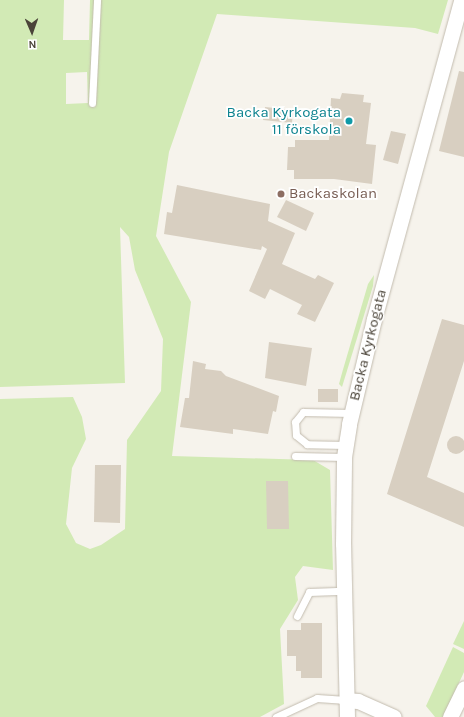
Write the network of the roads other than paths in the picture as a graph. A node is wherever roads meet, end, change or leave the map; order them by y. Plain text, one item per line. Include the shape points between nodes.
1 (97, 0) edge
2 (461, 0) edge
3 (92, 103) dead end
4 (351, 413) junction
5 (345, 451) junction
6 (295, 456) dead end
7 (344, 591) junction
8 (296, 616) dead end
9 (464, 688) edge
10 (346, 700) junction
11 (276, 717) edge
12 (347, 717) edge
13 (394, 717) edge
14 (450, 717) edge

1 - 3 lane
2 - 4 street, Backa Kyrkogata
4 - 5 street, Backa Kyrkogata
4 - 5 lane via 303,412 295,422 296,435 307,444
5 - 6 lane
5 - 7 street, Backa Kyrkogata
7 - 8 lane via 309,592
7 - 10 street, Backa Kyrkogata
9 - 14 street
10 - 11 lane via 317,698
10 - 12 street, Backa Kyrkogata
10 - 13 street via 358,701

